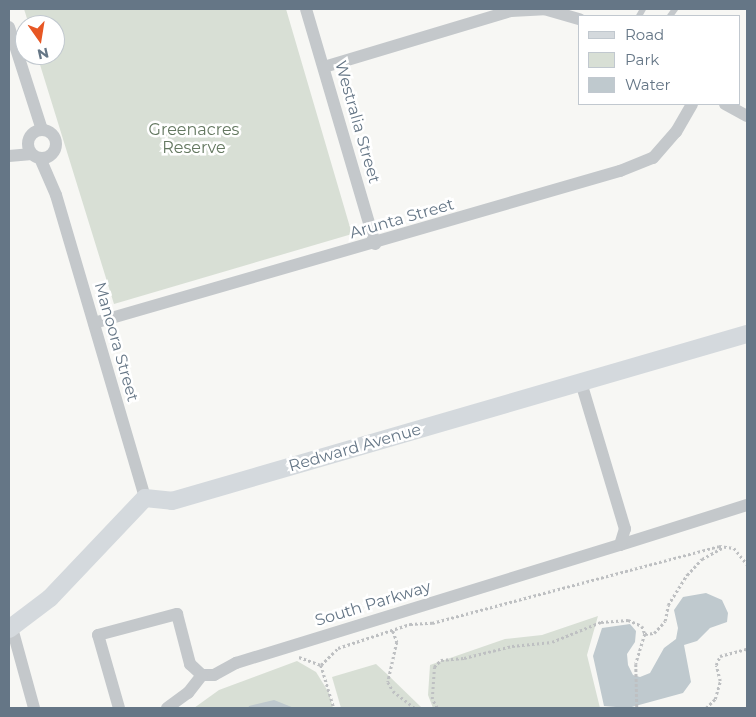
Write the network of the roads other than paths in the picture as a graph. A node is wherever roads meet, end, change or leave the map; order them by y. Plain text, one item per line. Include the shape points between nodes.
1 (306, 9) edge
2 (578, 18) edge
3 (9, 27) edge
4 (324, 67) junction
5 (691, 105) edge
6 (727, 105) edge
7 (747, 116) edge
8 (34, 135) junction
9 (9, 152) edge
10 (9, 156) edge
11 (41, 156) junction
12 (376, 244) junction
13 (94, 323) junction
14 (747, 334) edge
15 (581, 382) junction
16 (145, 498) junction
17 (747, 505) edge
18 (620, 544) junction
19 (10, 629) edge
20 (202, 675) junction
21 (34, 708) edge
22 (119, 708) edge
23 (168, 708) edge

1 - 4 street, Westralia Street
2 - 4 street via 544,9 511,11
3 - 8 street via 28,93
4 - 12 street, Westralia Street
5 - 12 street, Arunta Street via 676,132 653,158
6 - 7 street
8 - 9 street
8 - 11 street
8 - 11 street via 51,134 56,141
10 - 11 street
11 - 13 street, Manoora Street
12 - 13 street, Arunta Street
13 - 16 street, Manoora Street
14 - 15 street, Redward Avenue
15 - 16 street, Redward Avenue via 172,501
15 - 18 street via 625,529
16 - 19 street via 50,598
17 - 18 street, South Parkway
18 - 20 street, South Parkway via 236,663 214,675
19 - 21 street
20 - 22 street via 190,664 177,614 98,635
20 - 23 street via 188,693

